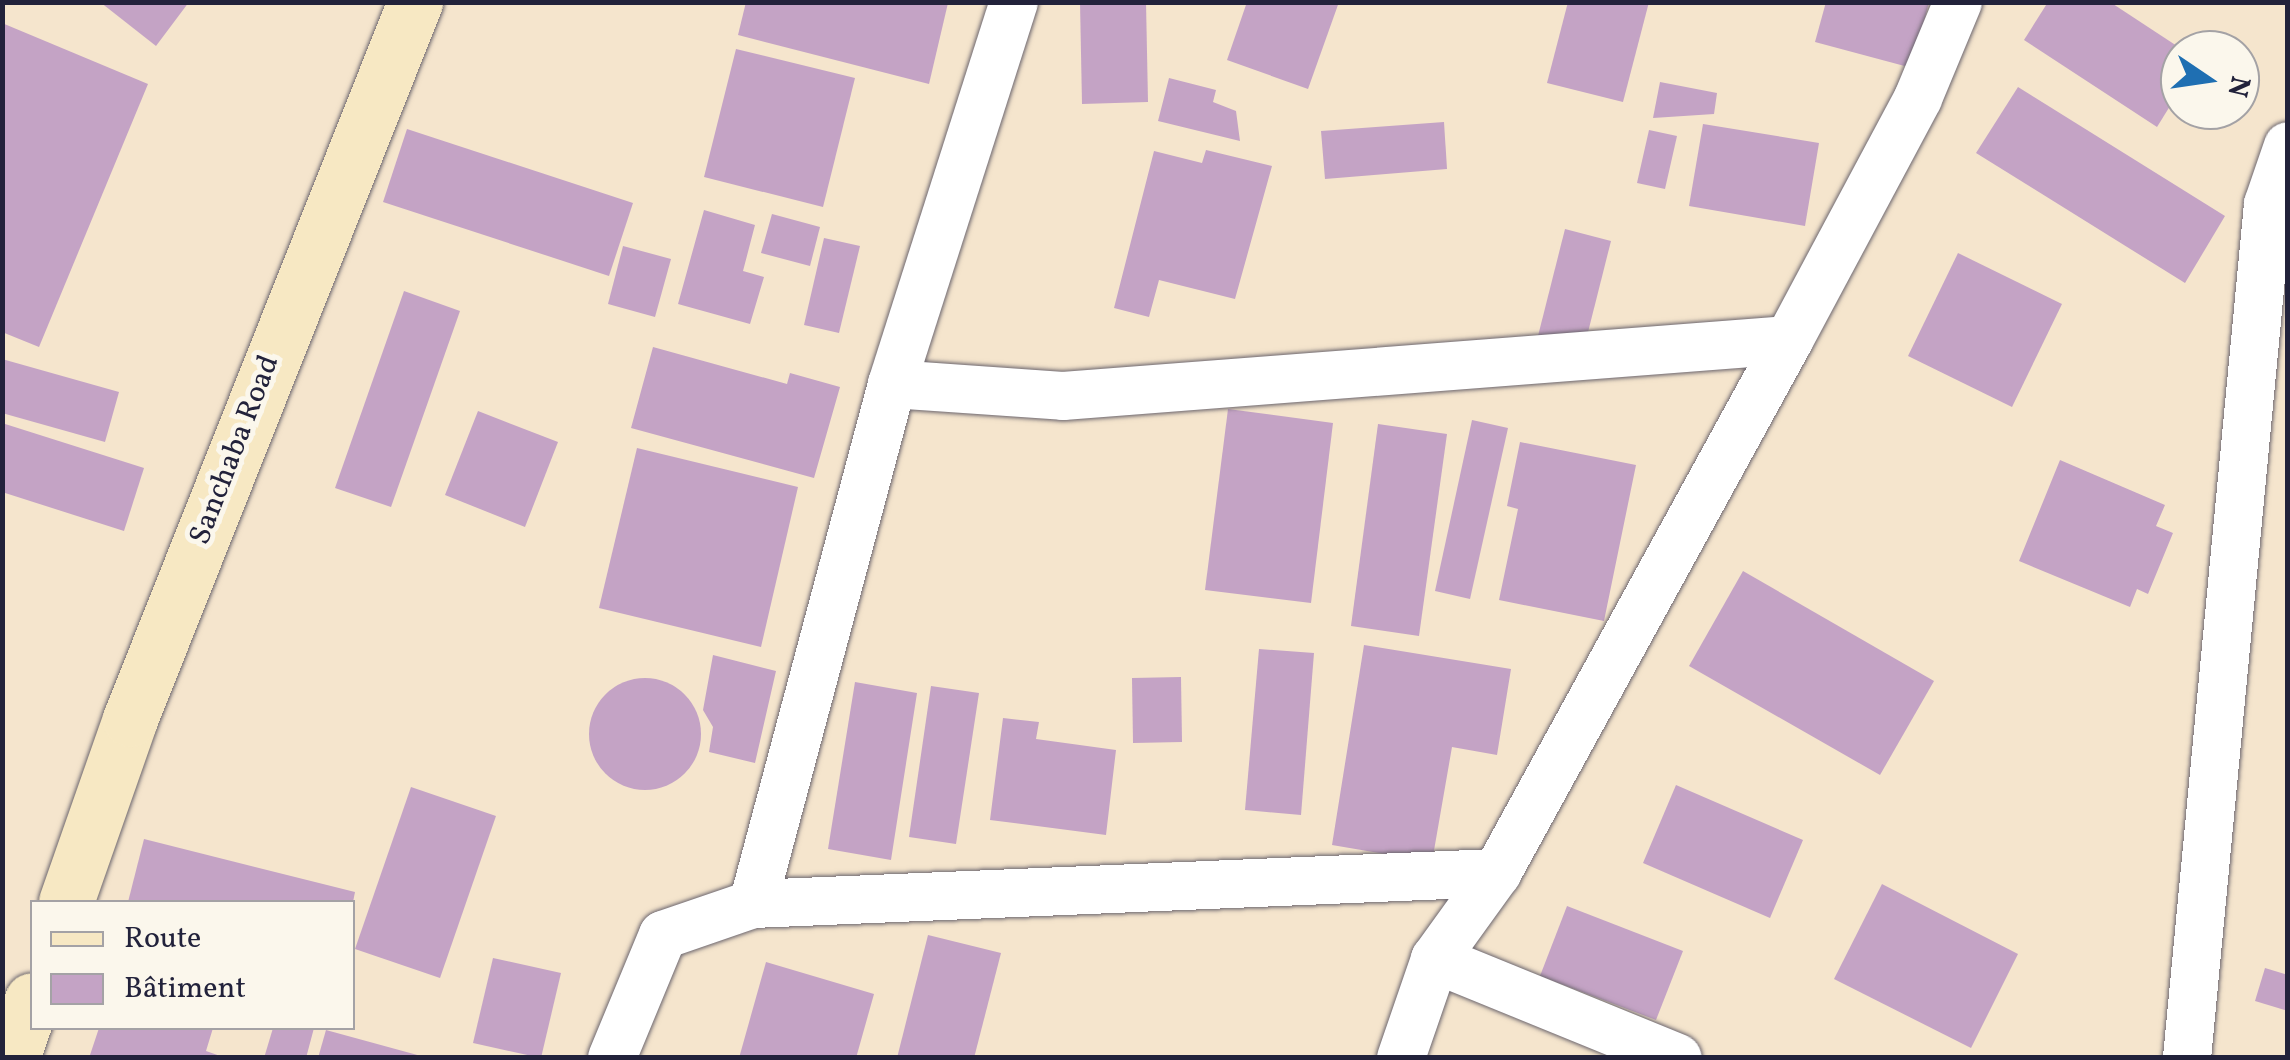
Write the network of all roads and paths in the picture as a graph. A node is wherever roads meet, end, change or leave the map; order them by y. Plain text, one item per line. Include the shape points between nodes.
1 (415, 2) edge
2 (1014, 2) edge
3 (1958, 2) edge
4 (2288, 146) edge
5 (1789, 340) junction
6 (892, 384) junction
7 (1497, 873) junction
8 (67, 900) edge
9 (753, 904) junction
10 (1436, 959) junction
11 (30, 1006) edge
12 (12, 1058) edge
13 (612, 1058) edge
14 (1401, 1058) edge
15 (1678, 1058) edge
16 (2186, 1058) edge

1 - 8 street, Sanchaba Road via 130,719
2 - 6 street
3 - 5 street via 1918,98
4 - 16 street via 2268,204
5 - 6 street via 1062,396
5 - 7 street
6 - 9 street
7 - 9 street
7 - 10 street
9 - 13 street via 664,935
10 - 14 street
10 - 15 street
11 - 12 street

